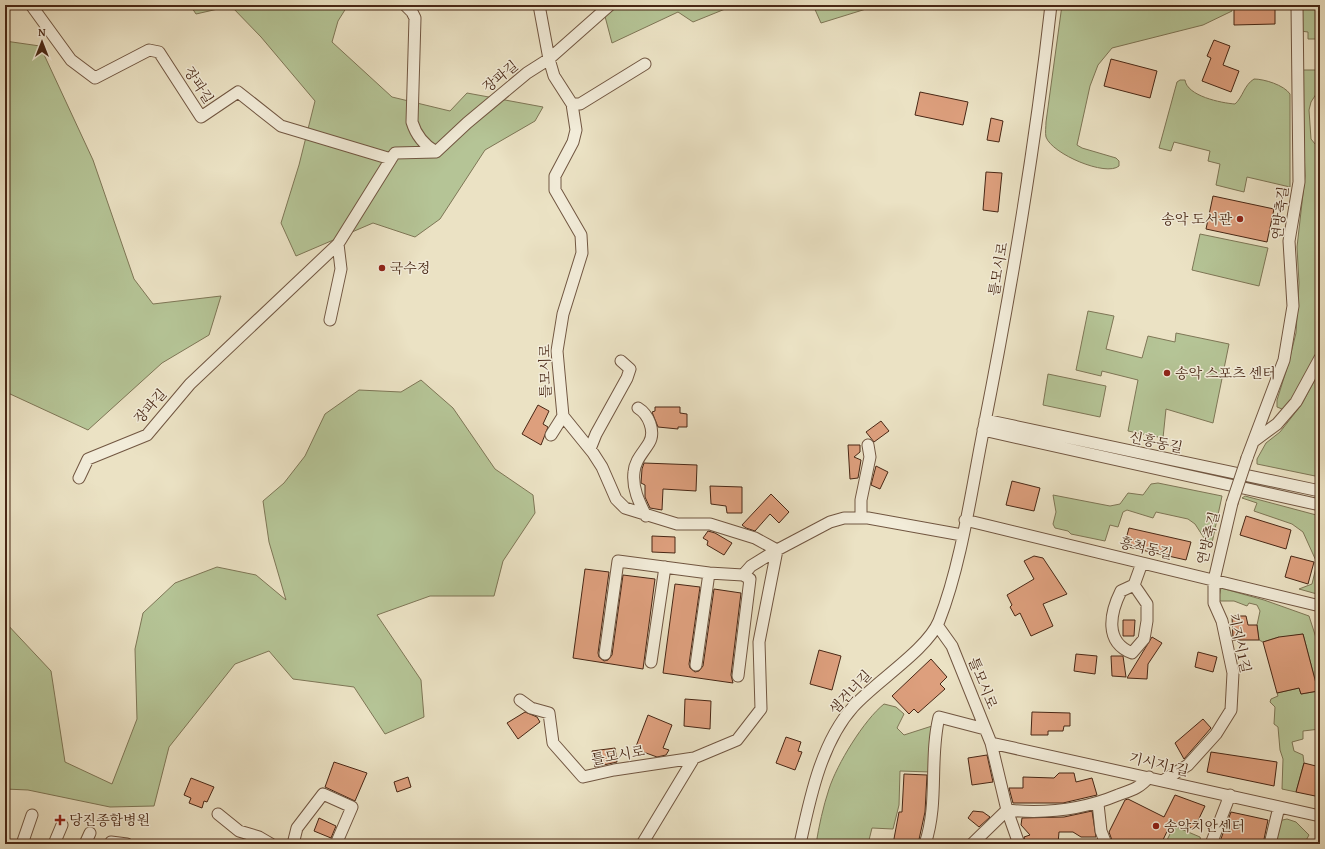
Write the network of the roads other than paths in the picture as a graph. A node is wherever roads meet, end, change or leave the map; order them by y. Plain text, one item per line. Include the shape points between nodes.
1 (31, 5) edge
2 (405, 5) edge
3 (539, 5) edge
4 (610, 5) edge
5 (1051, 5) edge
6 (1297, 5) edge
7 (549, 59) junction
8 (645, 64) dead end
9 (572, 104) junction
10 (436, 152) junction
11 (391, 159) junction
12 (338, 244) junction
13 (330, 320) dead end
14 (1320, 358) edge
15 (621, 362) dead end
16 (638, 408) dead end
17 (563, 416) junction
18 (984, 425) junction
19 (551, 435) dead end
20 (1253, 442) junction
21 (868, 445) dead end
22 (590, 449) junction
23 (80, 478) dead end
24 (1320, 492) edge
25 (1320, 505) edge
26 (646, 516) junction
27 (861, 517) junction
28 (966, 520) junction
29 (962, 535) junction
30 (777, 550) junction
31 (1142, 563) junction
32 (665, 567) junction
33 (709, 573) junction
34 (743, 575) junction
35 (1214, 580) junction
36 (1134, 585) junction
37 (1320, 606) edge
38 (937, 624) junction
39 (605, 654) dead end
40 (651, 662) dead end
41 (696, 665) dead end
42 (738, 676) dead end
43 (520, 700) dead end
44 (985, 729) junction
45 (991, 743) junction
46 (694, 758) junction
47 (1149, 777) junction
48 (1164, 780) junction
49 (1230, 795) junction
50 (1098, 804) junction
51 (1279, 807) junction
52 (1007, 810) junction
53 (218, 814) dead end
54 (32, 815) dead end
55 (1316, 815) edge
56 (62, 825) dead end
57 (1320, 826) edge
58 (90, 833) dead end
59 (22, 844) edge
60 (54, 844) edge
61 (85, 844) edge
62 (110, 844) edge
63 (127, 844) edge
64 (270, 844) edge
65 (293, 844) edge
66 (336, 844) edge
67 (642, 844) edge
68 (800, 844) edge
69 (925, 844) edge
70 (972, 844) edge
71 (1019, 844) edge
72 (1106, 844) edge
73 (1211, 844) edge
74 (1270, 844) edge

1 - 11 street, 장파길 via 71,60 95,78 149,50 159,52 202,117 238,92 280,126
2 - 10 street via 415,18 412,122 415,131 427,146
3 - 7 street
4 - 7 street, 장파길
5 - 18 street, 틀모시로 via 1025,205
6 - 20 street, 연방축길 via 1299,182 1289,241 1293,306 1284,360
7 - 9 street via 554,76
7 - 10 street, 장파길 via 527,73 467,122
8 - 9 street via 580,104
9 - 17 street, 틀모시로 via 576,130 554,176 555,190 581,235 582,253 563,314 557,351
10 - 11 street via 395,153
11 - 12 street, 장파길
12 - 13 street via 341,269
12 - 23 street, 장파길 via 190,384 147,435 88,459
14 - 20 street via 1296,402 1277,424
15 - 22 street via 630,369 627,378
16 - 26 street via 645,412 651,434 650,442 637,460 634,471 636,495
17 - 19 street
17 - 22 street, 틀모시로
18 - 24 street, 신흥동길
18 - 25 street
18 - 28 street, 틀모시로
20 - 35 street, 연방축길, bridge via 1232,503
21 - 27 street via 870,457 861,500
22 - 26 street, 틀모시로 via 602,466 616,499 625,508
26 - 30 street, 틀모시로 via 677,524 710,524 755,538
27 - 29 street
27 - 30 street via 830,522
28 - 29 street, 틀모시로
28 - 31 street, 흥척동길
29 - 38 street, 틀모시로 via 948,596
30 - 34 street via 751,566
30 - 46 street, 틀모시로 via 759,642 761,709 737,740
31 - 35 street, 흥척동길
31 - 36 street
32 - 33 street
32 - 39 street via 618,561
32 - 40 street
33 - 34 street
33 - 41 street
34 - 42 street via 750,579
35 - 37 street, 흥척동길
35 - 48 street, 기지시1길 via 1214,603 1222,621 1233,673 1231,710 1216,734 1188,765
36 - 36 street via 1121,591 1113,606 1112,624 1115,640 1123,649 1132,653 1144,639 1147,621 1147,604
38 - 44 street, 틀모시로 via 952,646
38 - 68 street, 샘건너길 via 920,646 853,707 834,734 817,779
43 - 46 street, 틀모시로 via 530,708 549,713 553,743 583,777
44 - 45 street, 틀모시로
44 - 69 street via 938,717 935,730 934,787
45 - 47 street, 기시지1길
45 - 52 street, 틀모시로
46 - 67 street
47 - 48 street, 기시지1길
47 - 50 street via 1141,786
48 - 49 street, 기시지1길
49 - 51 street, 기시지1길
49 - 73 street
50 - 52 street via 1050,812
50 - 72 street via 1101,831
51 - 55 street, 기시지1길
51 - 74 street
52 - 70 street
52 - 71 street, 틀모시로
53 - 64 street via 239,831 259,837
54 - 59 street
55 - 57 street
56 - 60 street
58 - 61 street
62 - 63 street
65 - 66 street via 297,828 323,794 352,807

